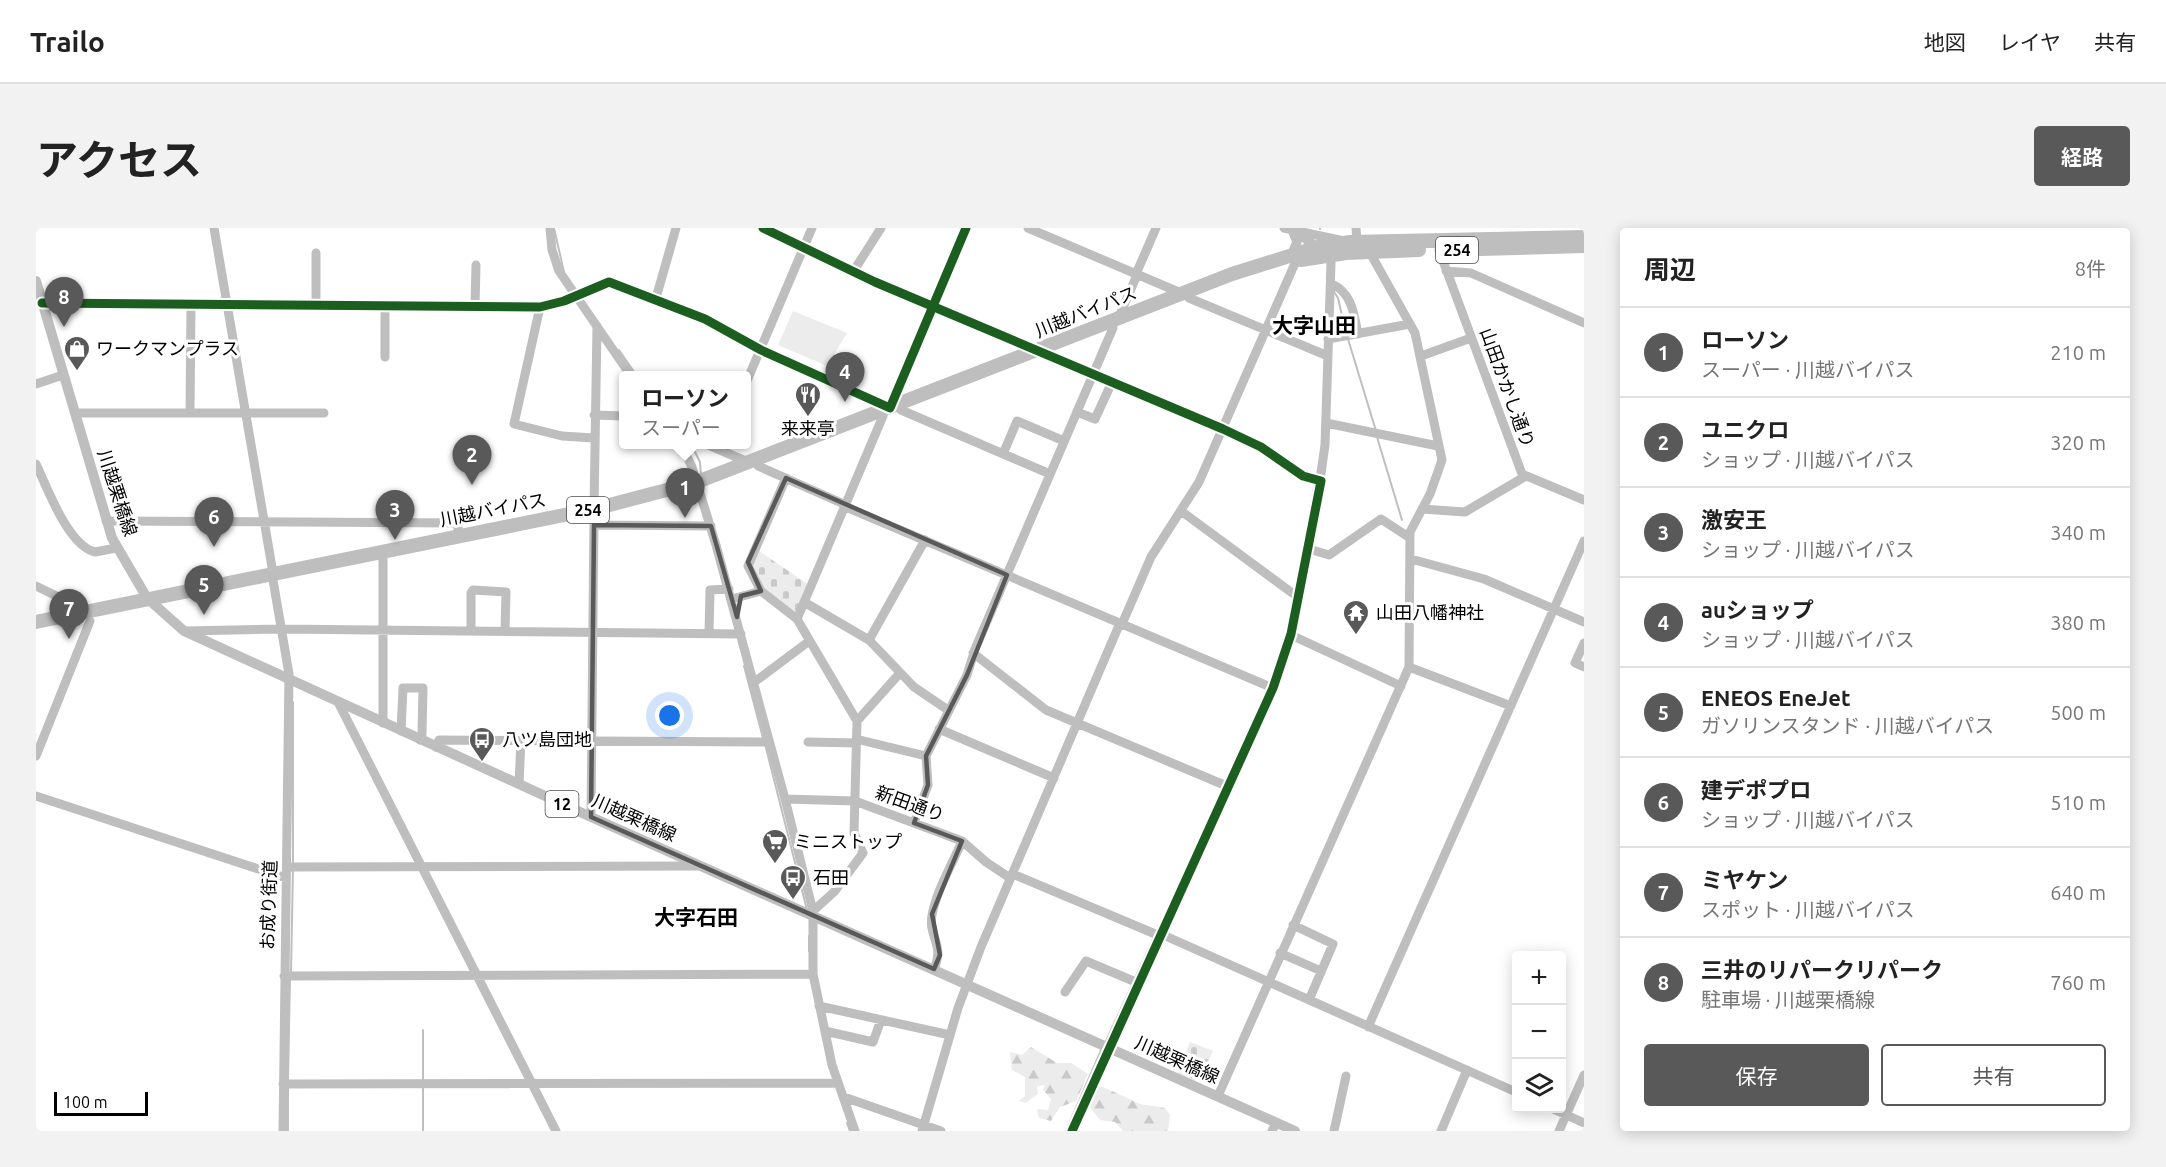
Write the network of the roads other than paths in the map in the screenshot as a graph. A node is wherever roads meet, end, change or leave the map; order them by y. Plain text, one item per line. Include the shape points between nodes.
1 (214, 228) edge
2 (550, 228) edge
3 (676, 228) edge
4 (763, 228) edge
5 (812, 228) edge
6 (881, 228) edge
7 (966, 228) edge
8 (1028, 228) edge
9 (1156, 228) edge
10 (1288, 229) edge
11 (1562, 232) edge
12 (1515, 233) edge
13 (1541, 233) edge
14 (1485, 234) edge
15 (1354, 237) edge
16 (1584, 237) edge
17 (1436, 240) edge
18 (1584, 246) edge
19 (803, 249) junction
20 (1324, 251) junction
21 (1369, 251) junction
22 (316, 253) dead end
23 (1293, 258) junction
24 (476, 264) dead end
25 (1446, 271) junction
26 (853, 272) junction
27 (1136, 274) junction
28 (36, 280) edge
29 (1332, 284) junction
30 (576, 296) junction
31 (1185, 296) junction
32 (656, 298) junction
33 (39, 299) edge
34 (191, 304) junction
35 (227, 304) junction
36 (316, 305) junction
37 (385, 306) junction
38 (475, 306) junction
39 (933, 306) junction
40 (540, 307) junction
41 (1584, 322) edge
42 (1115, 323) junction
43 (1410, 324) junction
44 (597, 326) junction
45 (1266, 330) junction
46 (1358, 334) junction
47 (1471, 338) junction
48 (1328, 339) junction
49 (761, 350) junction
50 (1043, 352) junction
51 (1328, 356) junction
52 (1421, 356) junction
53 (385, 357) dead end
54 (628, 371) edge
55 (751, 374) edge
56 (1094, 374) junction
57 (63, 375) junction
58 (1112, 382) junction
59 (36, 384) edge
60 (891, 411) junction
61 (190, 412) junction
62 (1077, 412) junction
63 (75, 413) junction
64 (245, 413) junction
65 (324, 413) dead end
66 (594, 415) junction
67 (619, 416) edge
68 (1326, 423) junction
69 (1222, 429) junction
70 (594, 438) junction
71 (1064, 441) junction
72 (1438, 446) junction
73 (683, 449) edge
74 (723, 449) edge
75 (1003, 454) junction
76 (36, 464) edge
77 (753, 464) junction
78 (1050, 474) junction
79 (1526, 476) junction
80 (786, 478) junction
81 (1320, 480) junction
82 (697, 485) junction
83 (1584, 500) edge
84 (846, 506) junction
85 (1422, 509) junction
86 (1181, 510) junction
87 (594, 516) junction
88 (106, 521) junction
89 (264, 522) junction
90 (711, 526) junction
91 (458, 536) junction
92 (1410, 538) junction
93 (925, 540) junction
94 (1584, 542) edge
95 (116, 549) junction
96 (1309, 549) junction
97 (383, 558) junction
98 (1411, 560) junction
99 (1007, 575) junction
100 (273, 576) junction
101 (36, 586) edge
102 (761, 591) junction
103 (730, 594) junction
104 (1299, 598) junction
105 (150, 602) junction
106 (804, 602) junction
107 (1555, 608) junction
108 (89, 617) junction
109 (797, 620) junction
110 (36, 622) edge
111 (1584, 622) edge
112 (1121, 623) junction
113 (281, 629) junction
114 (36, 631) edge
115 (184, 631) junction
116 (384, 631) junction
117 (471, 631) junction
118 (505, 631) junction
119 (592, 632) junction
120 (709, 633) junction
121 (741, 634) junction
122 (1291, 635) junction
123 (868, 640) junction
124 (808, 642) junction
125 (1584, 643) edge
126 (973, 653) junction
127 (1409, 667) junction
128 (1584, 667) edge
129 (900, 673) junction
130 (288, 680) junction
131 (753, 683) junction
132 (1401, 686) junction
133 (1273, 688) junction
134 (338, 702) junction
135 (1511, 706) junction
136 (948, 710) junction
137 (857, 721) junction
138 (383, 723) junction
139 (1077, 723) junction
140 (939, 729) junction
141 (401, 731) junction
142 (420, 740) junction
143 (521, 741) junction
144 (856, 741) junction
145 (592, 742) junction
146 (769, 742) junction
147 (808, 742) dead end
148 (436, 747) junction
149 (36, 756) edge
150 (926, 756) junction
151 (1054, 778) junction
152 (519, 784) junction
153 (1229, 787) junction
154 (36, 796) edge
155 (785, 799) junction
156 (855, 801) junction
157 (591, 817) junction
158 (914, 823) junction
159 (962, 841) junction
160 (701, 866) junction
161 (287, 867) junction
162 (422, 867) junction
163 (1012, 876) junction
164 (286, 878) junction
165 (813, 913) junction
166 (1293, 925) junction
167 (1160, 935) junction
168 (1280, 953) junction
169 (934, 969) junction
170 (1321, 971) junction
171 (813, 974) junction
172 (476, 975) junction
173 (284, 976) junction
174 (1269, 982) junction
175 (1138, 983) junction
176 (967, 984) junction
177 (1065, 992) dead end
178 (1309, 1000) junction
179 (819, 1005) junction
180 (881, 1020) junction
181 (1368, 1027) junction
182 (825, 1031) junction
183 (950, 1035) junction
184 (1108, 1047) junction
185 (1467, 1070) junction
186 (1584, 1075) edge
187 (1346, 1076) dead end
188 (838, 1083) junction
189 (284, 1084) junction
190 (532, 1084) junction
191 (1512, 1090) edge
192 (1218, 1096) junction
193 (844, 1097) junction
194 (1562, 1113) edge
195 (1566, 1115) junction
196 (1584, 1123) edge
197 (1274, 1127) edge
198 (923, 1128) edge
199 (283, 1131) edge
200 (556, 1131) edge
201 (855, 1131) edge
202 (940, 1131) edge
203 (1072, 1131) edge
204 (1295, 1131) edge
205 (1334, 1131) edge
206 (1441, 1131) edge
207 (1559, 1131) edge

1 - 35 street, お成り街道
2 - 30 street via 555,261
3 - 32 street
4 - 19 street
5 - 19 street
6 - 26 street
7 - 39 street
8 - 27 street
9 - 27 street
10 - 15 street
10 - 20 street
10 - 23 street via 1297,242
11 - 13 highway, 254
11 - 16 highway, 254
12 - 13 highway, 254
12 - 14 highway, 254
14 - 17 highway, 254
15 - 17 highway, 254
15 - 20 highway, 川越バイパス / 254
17 - 18 highway, 254
17 - 21 highway, 254
17 - 25 street, 山田かかし通り
19 - 26 street
19 - 49 street
20 - 21 highway, 254
20 - 23 highway, 川越バイパス / 254
20 - 29 street
21 - 43 street
22 - 36 street
23 - 31 highway, 川越バイパス / 254
23 - 45 street
24 - 38 street
25 - 41 street via 1471,273
25 - 47 street, 山田かかし通り
26 - 39 street
27 - 31 street
27 - 42 street
28 - 33 main road, 川越栗橋線 / 12
29 - 46 street via 1349,299
29 - 48 street
30 - 32 street via 609,282
30 - 40 street
30 - 44 street
31 - 42 highway, 川越バイパス / 254
31 - 45 street
32 - 49 street
33 - 34 street
33 - 57 main road, 川越栗橋線 / 12
34 - 35 street
34 - 61 street
35 - 36 street
35 - 64 street, お成り街道
36 - 37 street
37 - 38 street
37 - 53 street
38 - 40 street
39 - 50 street
39 - 60 street
40 - 70 street via 514,424 562,436
42 - 50 highway, 川越バイパス / 254
42 - 56 street
43 - 46 street
43 - 52 street
44 - 54 street
44 - 66 street
45 - 51 street
45 - 69 street
46 - 48 street
47 - 52 street
47 - 79 street, 山田かかし通り
48 - 51 street
49 - 55 street
49 - 60 street
50 - 56 street
50 - 60 highway, 川越バイパス / 254
51 - 68 street
52 - 72 street
56 - 58 street
56 - 62 street
57 - 59 street
57 - 63 main road, 川越栗橋線 / 12
58 - 62 street via 1095,419
58 - 69 street
60 - 75 street
60 - 77 highway, 川越バイパス / 254
60 - 84 street
61 - 63 street
61 - 64 street
62 - 71 street
63 - 88 main road, 川越栗橋線 / 12
64 - 65 street
64 - 89 street, お成り街道
66 - 67 street
66 - 70 street
68 - 72 street
68 - 81 street
69 - 81 street via 1261,447 1303,476
69 - 86 street via 1199,482
70 - 87 street
71 - 75 street via 1017,421
71 - 78 street
72 - 85 street via 1442,466
73 - 82 street
74 - 77 street
75 - 78 street
76 - 95 street via 63,521 79,541 95,552
77 - 80 street
77 - 82 highway, 川越バイパス / 254
78 - 99 street
79 - 83 street, 山田かかし通り
79 - 85 street via 1465,512
80 - 84 street
80 - 102 street via 748,562
81 - 96 street
82 - 87 highway, 川越バイパス / 254
82 - 90 street
84 - 93 street
84 - 106 street
85 - 92 street
86 - 104 street
86 - 112 street via 1151,557
87 - 90 street
87 - 91 highway, 川越バイパス / 254
87 - 97 highway, 川越バイパス / 254
87 - 119 street
88 - 89 street
88 - 95 main road, 川越栗橋線 / 12
89 - 91 street via 458,523
89 - 100 street, お成り街道
90 - 103 street
91 - 100 highway, 川越バイパス / 254
92 - 96 street via 1379,519 1329,555
92 - 98 street
93 - 99 street
93 - 123 street
94 - 107 street
95 - 105 main road, 川越栗橋線 / 12
96 - 104 street
97 - 100 highway, 川越バイパス / 254
97 - 116 street
98 - 107 street via 1484,579
98 - 127 street
99 - 112 street
99 - 126 street
100 - 105 highway, 川越バイパス / 254
100 - 113 street, お成り街道
101 - 108 street
102 - 103 street
102 - 109 street
103 - 120 street via 710,590
103 - 121 street
104 - 122 street
105 - 108 highway, 川越バイパス / 254
105 - 115 main road, 川越栗橋線 / 12
106 - 109 street
106 - 123 street
107 - 111 street
107 - 135 street
108 - 110 highway, 川越バイパス / 254
108 - 114 highway, 川越バイパス / 254
108 - 149 street
109 - 124 street
112 - 133 street
112 - 139 street
113 - 115 street
113 - 116 street
113 - 130 street, お成り街道
115 - 130 main road, 川越栗橋線 / 12
116 - 117 street
116 - 138 street
117 - 118 street
117 - 118 street via 473,590 507,592
118 - 119 street
119 - 120 street
119 - 145 street
120 - 121 street
121 - 131 street
122 - 132 street
122 - 133 street
123 - 129 street
124 - 131 street
124 - 137 street
125 - 128 street via 1575,663
126 - 136 street via 967,675
126 - 139 street via 1046,710
127 - 132 street
127 - 135 street
129 - 136 street
129 - 137 street
130 - 134 main road, 川越栗橋線 / 12
130 - 161 street, お成り街道
131 - 146 street
132 - 166 street
133 - 153 street
134 - 138 main road, 川越栗橋線 / 12
134 - 162 street
135 - 181 street
136 - 140 street
137 - 144 street
138 - 141 main road, 川越栗橋線 / 12
139 - 151 street
139 - 153 street
140 - 150 street
140 - 151 street
141 - 142 main road, 川越栗橋線 / 12
141 - 142 street via 403,688 423,688
142 - 148 main road, 川越栗橋線 / 12
143 - 145 street
143 - 148 street via 439,740
143 - 152 street
144 - 147 street
144 - 150 street
144 - 156 street
145 - 146 street
145 - 157 street
146 - 155 street
148 - 152 main road, 川越栗橋線 / 12
150 - 158 street via 928,785
151 - 163 street
152 - 157 main road, 川越栗橋線 / 12
153 - 167 street
154 - 164 street
155 - 156 street, 新田通り
155 - 165 street
156 - 158 street, 新田通り
156 - 165 street via 854,832 863,853
157 - 160 main road, 川越栗橋線 / 12
158 - 159 street, 新田通り
159 - 163 street, 新田通り via 986,862
159 - 169 street via 932,914 940,955
160 - 162 street
160 - 165 main road, 川越栗橋線 / 12
161 - 162 street
161 - 164 street, お成り街道
162 - 172 street
163 - 167 street, 新田通り
163 - 176 street
164 - 173 street, お成り街道
165 - 169 main road, 川越栗橋線 / 12
165 - 171 street
166 - 168 street
166 - 170 street via 1333,943
167 - 174 street, 新田通り
167 - 175 street
168 - 170 street
168 - 174 street
169 - 176 main road, 川越栗橋線 / 12
170 - 178 street
171 - 172 street
171 - 179 street
172 - 173 street
172 - 190 street
173 - 189 street, お成り街道
174 - 178 street, 新田通り
174 - 192 street
175 - 177 street via 1086,961
175 - 184 street
176 - 183 street
176 - 184 main road, 川越栗橋線 / 12
178 - 181 street, 新田通り
179 - 180 street
179 - 182 street
180 - 182 street via 873,1042
180 - 183 street
181 - 185 street, 新田通り
182 - 188 street
183 - 198 street
184 - 192 main road, 川越栗橋線 / 12
184 - 203 street
185 - 191 street, 新田通り
185 - 206 street
186 - 195 street
187 - 205 street
188 - 190 street
188 - 193 street
189 - 190 street
189 - 199 street, お成り街道
190 - 200 street
192 - 197 main road, 川越栗橋線 / 12
193 - 198 street
193 - 201 street
194 - 195 street
195 - 196 street
195 - 207 street
197 - 204 main road, 川越栗橋線 / 12
198 - 202 street

